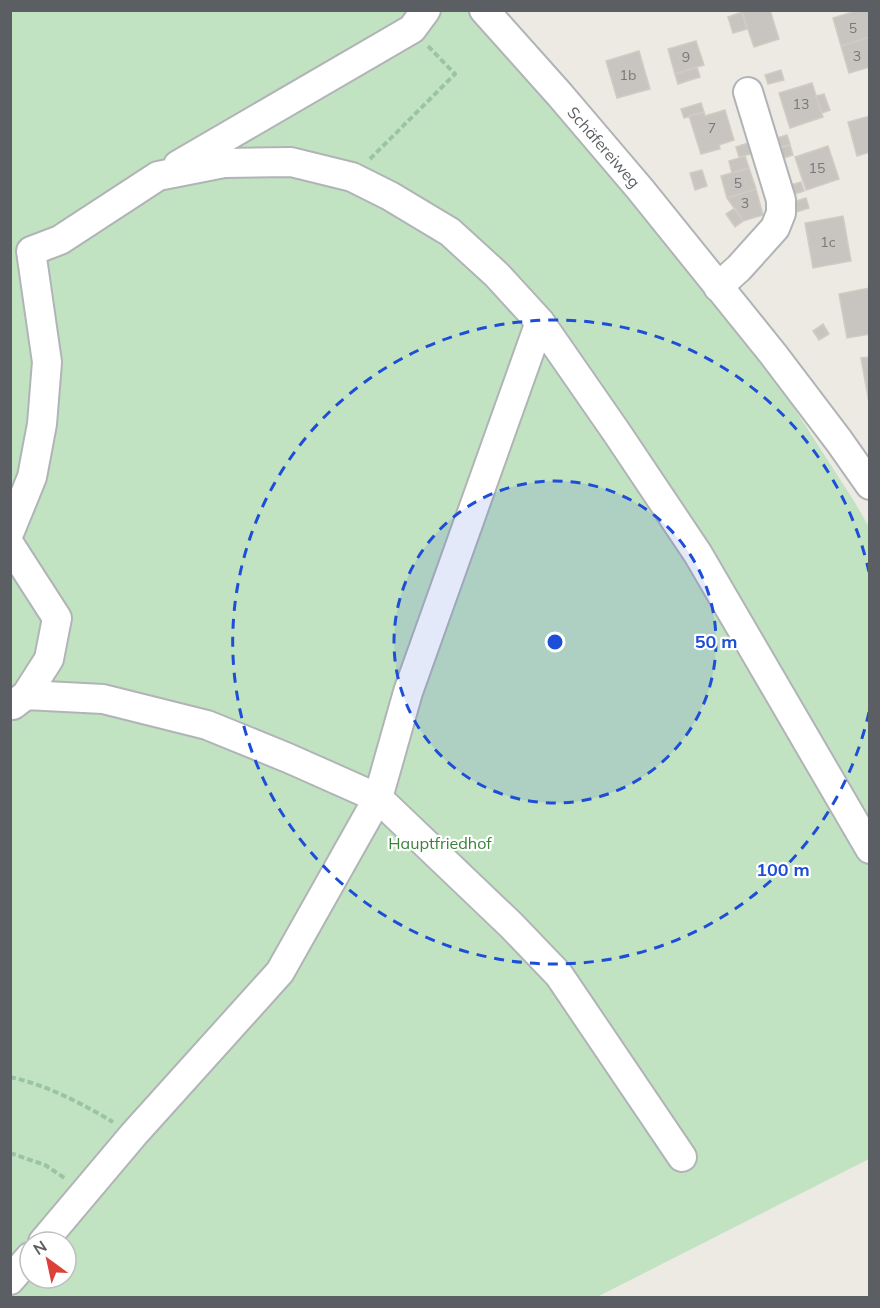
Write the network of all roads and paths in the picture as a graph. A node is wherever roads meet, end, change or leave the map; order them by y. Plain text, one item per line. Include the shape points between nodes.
1 (484, 10) edge
2 (419, 20) edge
3 (748, 92) dead end
4 (363, 166) dead end
5 (158, 176) junction
6 (21, 255) edge
7 (718, 287) junction
8 (540, 322) junction
9 (870, 485) edge
10 (10, 531) edge
11 (10, 545) edge
12 (18, 701) edge
13 (378, 798) junction
14 (870, 849) edge
15 (10, 1077) edge
16 (134, 1134) junction
17 (10, 1153) edge
18 (682, 1156) dead end
19 (85, 1192) junction
20 (53, 1230) edge

1 - 7 street, Schäfereiweg via 640,189
2 - 4 path via 455,74
2 - 5 street
3 - 7 street via 781,200 781,213 774,228
5 - 6 street via 60,240
5 - 8 street via 224,164 291,162 352,177 450,232
6 - 10 street via 47,362 42,424 32,477
7 - 9 street, Schäfereiweg
8 - 13 street via 408,692
8 - 14 street via 698,554
11 - 12 street via 57,618 49,659
12 - 13 street via 103,699 207,725
13 - 16 street via 280,972
13 - 18 street via 559,975
15 - 16 path via 82,1104
16 - 19 street
17 - 19 path via 45,1165
19 - 20 street

